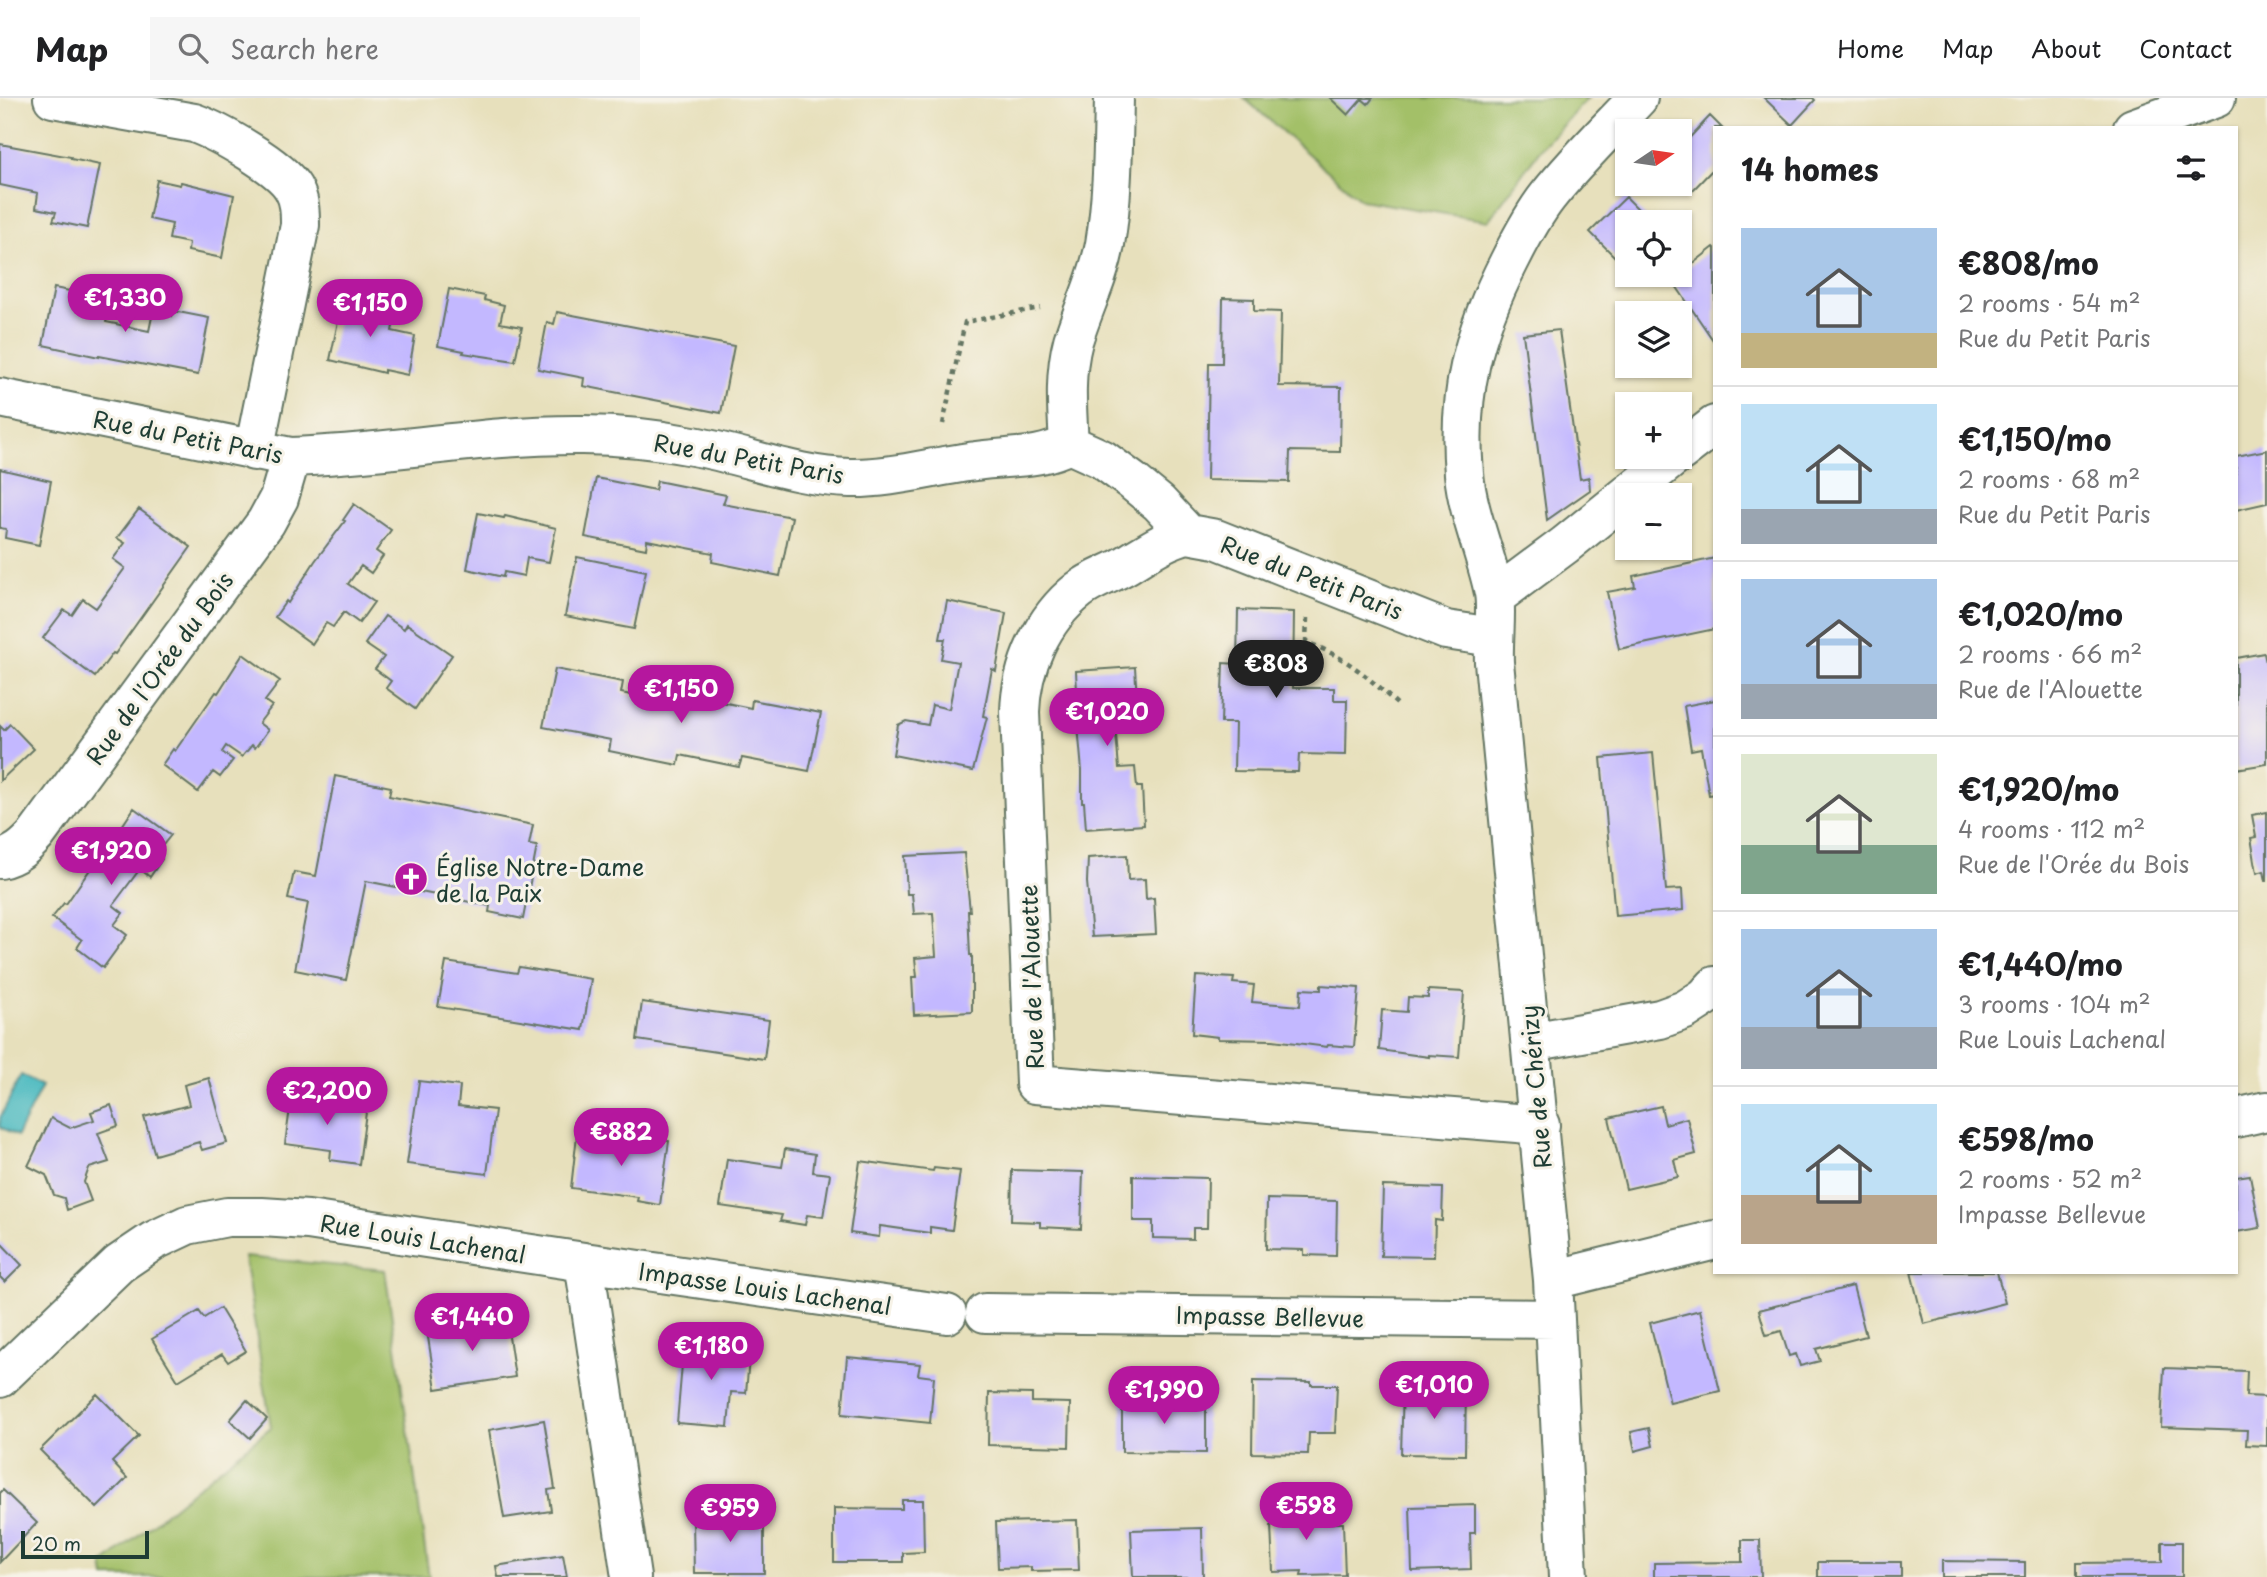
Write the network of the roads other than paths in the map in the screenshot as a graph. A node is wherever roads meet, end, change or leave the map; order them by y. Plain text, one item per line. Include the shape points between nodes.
1 (53, 98) edge
2 (1114, 98) edge
3 (1638, 98) edge
4 (2216, 98) edge
5 (2139, 126) edge
6 (0, 398) edge
7 (1713, 427) edge
8 (1692, 443) edge
9 (1069, 444) junction
10 (254, 451) junction
11 (291, 457) junction
12 (1659, 469) edge
13 (1188, 534) junction
14 (1495, 597) junction
15 (1493, 638) junction
16 (0, 859) edge
17 (1713, 988) edge
18 (1531, 1042) junction
19 (2267, 1111) edge
20 (2238, 1118) edge
21 (1540, 1125) junction
22 (1713, 1240) edge
23 (584, 1262) junction
24 (1553, 1280) junction
25 (985, 1312) dead end
26 (947, 1314) dead end
27 (1555, 1320) junction
28 (0, 1378) edge
29 (631, 1577) edge
30 (1568, 1577) edge

1 - 10 street via 194,123 227,137 292,186 300,225
2 - 9 street via 1109,212 1100,264 1068,372
3 - 14 street, Rue de Chérizy via 1546,198 1501,278 1471,353 1464,399 1464,476
4 - 5 street
6 - 10 street, Rue du Petit Paris
7 - 8 street
9 - 11 street, Rue du Petit Paris via 1036,457 849,478 693,446 585,435 474,439
9 - 13 street, Rue du Petit Paris via 1132,481
10 - 11 street, Rue du Petit Paris
11 - 16 street, Rue de l'Orée du Bois via 279,498 266,522 36,835 19,851
12 - 14 street
13 - 15 street, Rue du Petit Paris via 1216,538 1446,630
13 - 21 street, Rue de l'Alouette via 1158,545 1080,589 1037,643 1024,676 1020,712 1035,1084
14 - 15 street, Rue de Chérizy
15 - 18 street, Rue de Chérizy
17 - 18 street via 1685,1010 1660,1019
18 - 21 street, Rue de Chérizy
19 - 20 street
21 - 24 street, Rue de Chérizy
22 - 24 street
23 - 26 street, Impasse Louis Lachenal
23 - 28 street, Rue Louis Lachenal via 308,1220 227,1217 187,1225 119,1264
23 - 29 street
24 - 27 street, Rue de Chérizy
25 - 27 street, Impasse Bellevue
27 - 30 street, Rue de Chérizy

